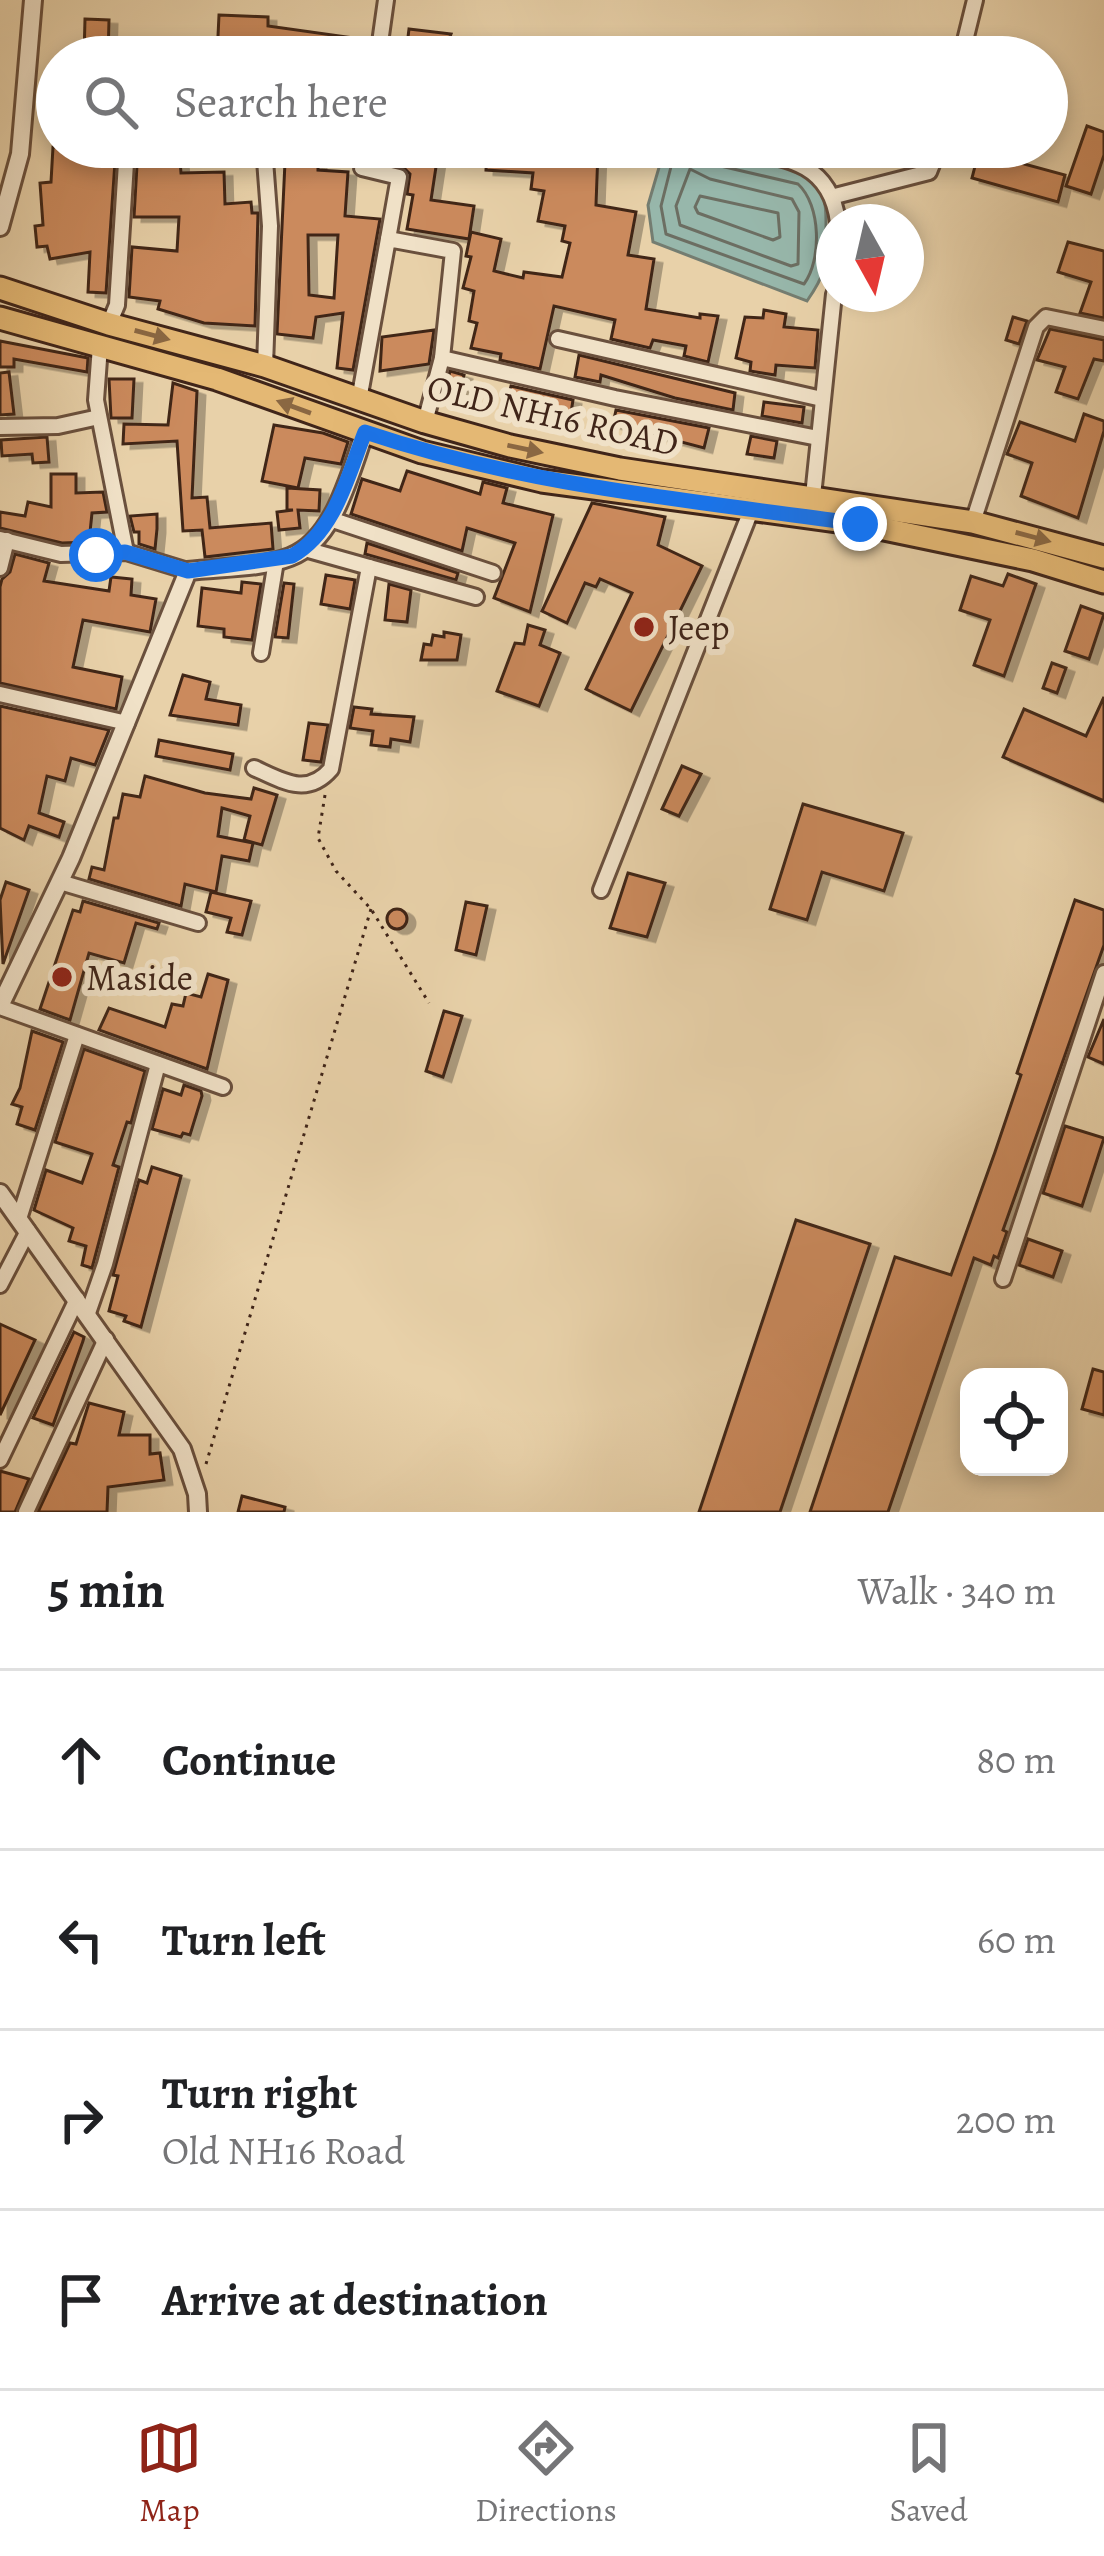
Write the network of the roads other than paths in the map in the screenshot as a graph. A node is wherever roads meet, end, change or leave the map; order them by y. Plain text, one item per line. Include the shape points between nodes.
1 (34, 0) edge
2 (386, 0) edge
3 (975, 0) edge
4 (381, 36) edge
5 (966, 36) edge
6 (127, 168) edge
7 (266, 168) edge
8 (362, 168) edge
9 (807, 168) edge
10 (931, 168) edge
11 (835, 196) junction
12 (836, 204) edge
13 (0, 227) edge
14 (388, 238) junction
15 (0, 288) edge
16 (832, 312) edge
17 (0, 319) edge
18 (110, 324) junction
19 (1104, 329) edge
20 (558, 339) dead end
21 (100, 346) junction
22 (442, 358) junction
23 (265, 366) junction
24 (822, 399) junction
25 (359, 400) junction
26 (99, 417) junction
27 (424, 422) junction
28 (0, 428) edge
29 (365, 432) junction
30 (818, 438) junction
31 (813, 496) junction
32 (752, 508) junction
33 (330, 519) junction
34 (973, 521) junction
35 (4, 539) edge
36 (305, 549) junction
37 (125, 552) junction
38 (1104, 556) edge
39 (276, 561) junction
40 (369, 567) junction
41 (0, 568) edge
42 (188, 571) junction
43 (494, 573) dead end
44 (1104, 582) edge
45 (476, 597) dead end
46 (261, 653) dead end
47 (0, 694) edge
48 (127, 723) junction
49 (254, 769) dead end
50 (60, 882) junction
51 (602, 890) dead end
52 (198, 923) dead end
53 (1104, 973) edge
54 (0, 1007) edge
55 (77, 1035) junction
56 (158, 1064) junction
57 (223, 1087) dead end
58 (0, 1192) edge
59 (24, 1225) junction
60 (1003, 1279) dead end
61 (0, 1285) edge
62 (82, 1306) junction
63 (106, 1339) junction
64 (0, 1460) edge
65 (197, 1503) edge
66 (33, 1511) edge

1 - 13 street via 20,154
2 - 4 street
3 - 5 street
6 - 18 street
7 - 23 street
8 - 14 street via 399,177
9 - 11 street
10 - 11 street
11 - 12 street
14 - 22 street via 453,251
14 - 25 street
15 - 18 main road, OLD NH16 ROAD
16 - 24 street
17 - 21 main road, OLD NH16 ROAD
18 -> 23 main road, OLD NH16 ROAD
19 - 34 street via 1046,317 1036,327
20 - 24 street
21 - 26 street
29 -> 21 main road, OLD NH16 ROAD
22 - 27 street
22 - 30 street
23 - 25 main road, OLD NH16 ROAD
24 - 30 street
25 - 27 main road, OLD NH16 ROAD
26 - 28 street
26 - 37 street
27 -> 31 main road, OLD NH16 ROAD via 620,469
29 - 32 main road, OLD NH16 ROAD via 542,481
29 - 33 street
30 - 31 street
31 - 34 main road, OLD NH16 ROAD
32 - 44 main road, OLD NH16 ROAD via 1015,556
32 - 51 street
33 - 36 street
33 - 43 street
34 -> 38 main road, OLD NH16 ROAD
35 - 37 street via 62,554
35 - 41 street
36 - 39 street
36 - 40 street
37 - 42 street
39 - 42 street
39 - 46 street
40 - 45 street
40 - 49 street via 331,769 298,787
42 - 48 street
47 - 48 street
48 - 50 street
50 - 52 street
50 - 54 street
53 - 60 street
54 - 55 street
55 - 56 street
55 - 59 street
56 - 57 street
56 - 62 street via 105,1264
58 - 59 street
59 - 61 street
59 - 62 street
62 - 63 street
62 - 64 street
63 - 65 street via 182,1449
63 - 66 street

